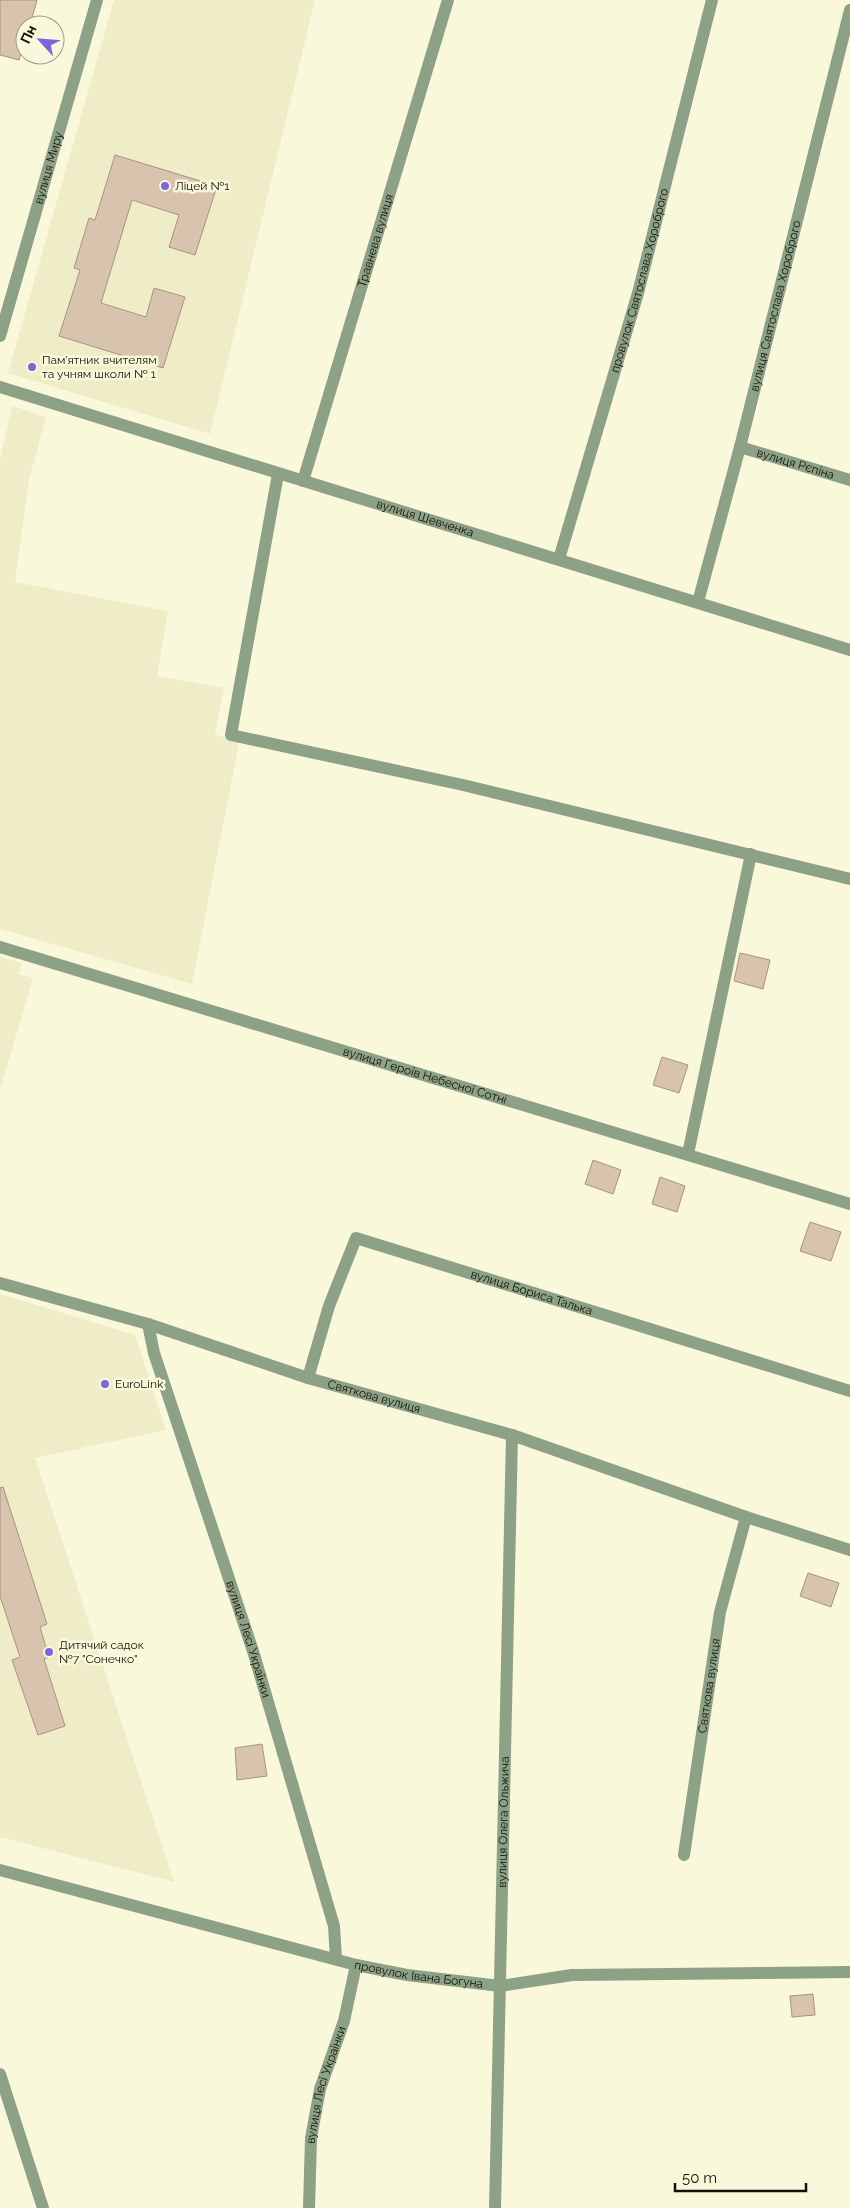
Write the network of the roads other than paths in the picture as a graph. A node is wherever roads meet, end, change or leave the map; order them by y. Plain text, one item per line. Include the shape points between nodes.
1 (97, 0) edge
2 (448, 0) edge
3 (712, 0) edge
4 (850, 10) edge
5 (0, 336) edge
6 (0, 387) edge
7 (740, 446) junction
8 (278, 474) junction
9 (850, 480) edge
10 (303, 481) junction
11 (559, 559) junction
12 (698, 602) junction
13 (850, 650) edge
14 (751, 854) junction
15 (850, 879) edge
16 (0, 947) edge
17 (688, 1154) junction
18 (850, 1204) edge
19 (0, 1283) edge
20 (148, 1324) junction
21 (308, 1378) junction
22 (850, 1391) edge
23 (512, 1435) junction
24 (746, 1517) junction
25 (850, 1550) edge
26 (684, 1855) dead end
27 (0, 1870) edge
28 (336, 1959) junction
29 (356, 1965) junction
30 (850, 1972) edge
31 (500, 1986) junction
32 (0, 2074) edge
33 (43, 2208) edge
34 (309, 2208) edge
35 (495, 2208) edge

1 - 5 street, вулиця Миру
2 - 10 street, Травнева вулиця
3 - 11 street, провулок Святослава Хороброго via 638,293
4 - 7 street, вулиця Святослава Хороброго
6 - 8 street, вулиця Шевченка
7 - 9 street, вулиця Рєпіна
7 - 12 street, вулиця Святослава Хороброго
8 - 10 street, вулиця Шевченка
8 - 14 street via 231,735 463,785
10 - 11 street, вулиця Шевченка
11 - 12 street, вулиця Шевченка
12 - 13 street, вулиця Шевченка
14 - 15 street
14 - 17 street
16 - 17 street, вулиця Героїв Небесної Сотні
17 - 18 street, вулиця Героїв Небесної Сотні
19 - 20 street, Святкова вулиця
20 - 21 street, Святкова вулиця
20 - 28 street, вулиця Лесі Українки via 154,1353 256,1661 334,1926
21 - 22 street, вулиця Бориса Талька via 329,1306 356,1238
21 - 23 street, Святкова вулиця
23 - 24 street, Святкова вулиця
23 - 31 street, вулиця Олега Ольжича
24 - 25 street, Святкова вулиця
24 - 26 street, Святкова вулиця via 720,1612
27 - 28 street, провулок Івана Богуна
28 - 29 street, провулок Івана Богуна
29 - 31 street, провулок Івана Богуна via 407,1975
29 - 34 street, вулиця Лесі Українки via 344,2021 320,2089 310,2138
30 - 31 street, провулок Івана Богуна via 572,1974
31 - 35 street, вулиця Олега Ольжича
32 - 33 street

